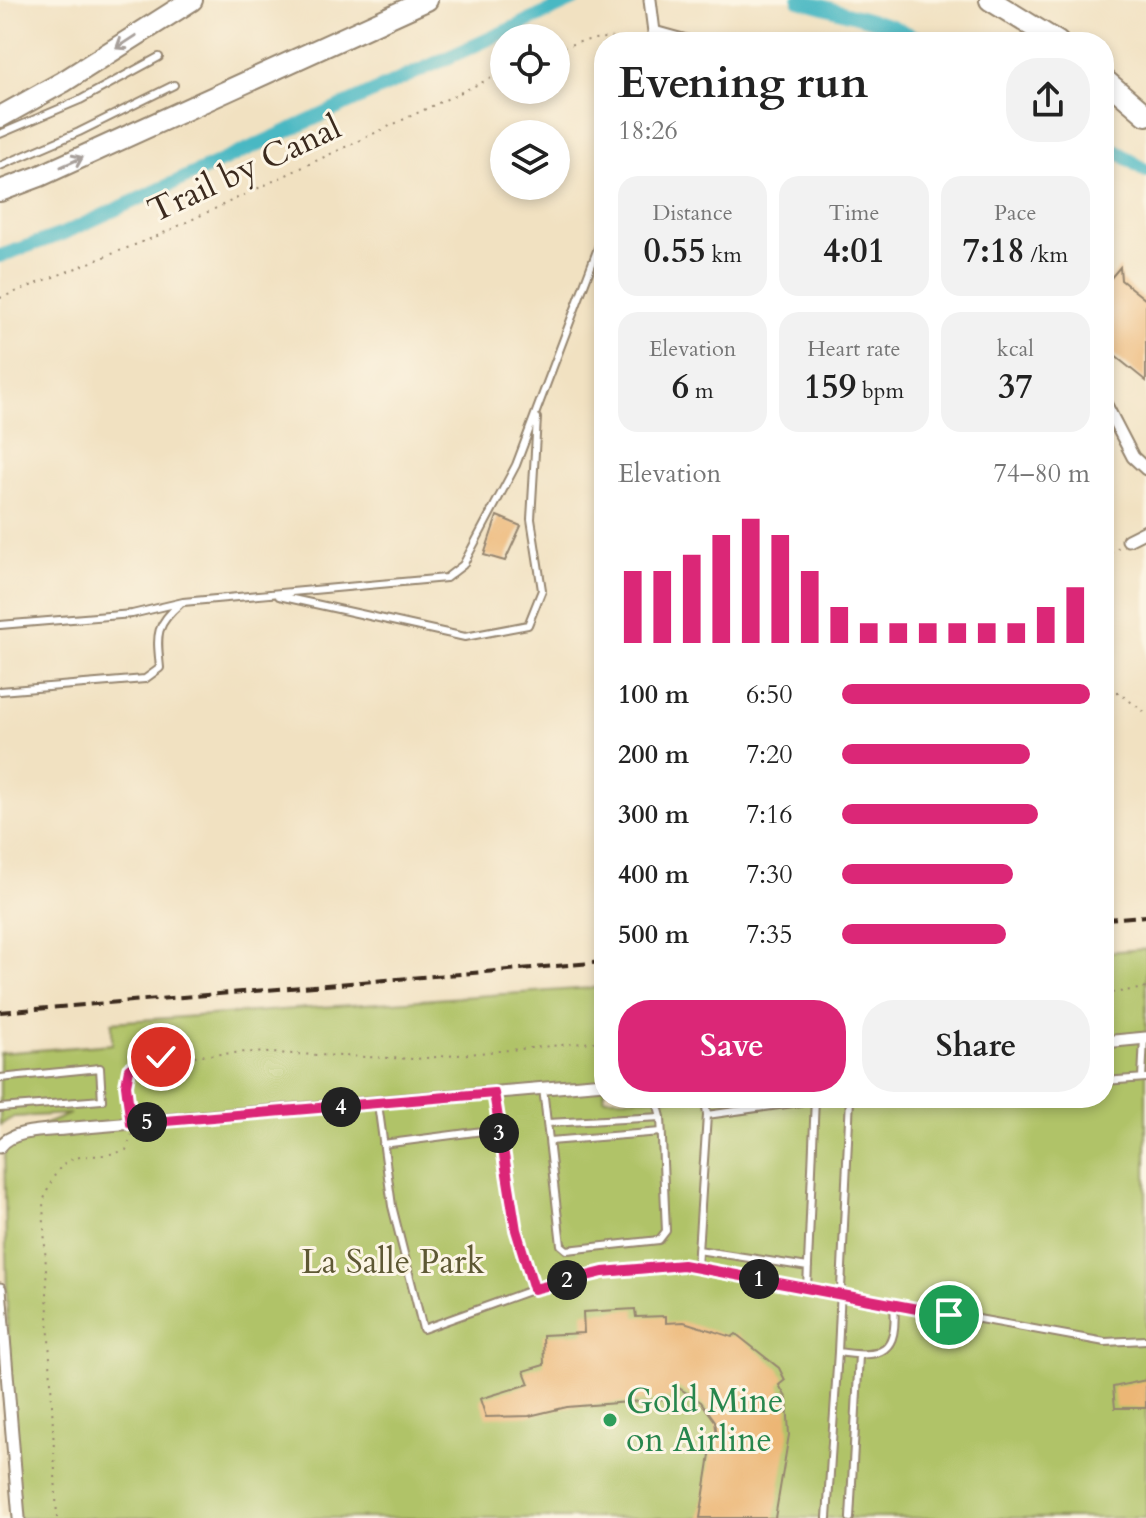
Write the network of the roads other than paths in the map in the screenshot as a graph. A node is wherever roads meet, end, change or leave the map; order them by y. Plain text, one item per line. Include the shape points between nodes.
1 (192, 0) edge
2 (427, 0) edge
3 (990, 0) edge
4 (651, 6) edge
5 (653, 32) edge
6 (1042, 32) edge
7 (159, 57) dead end
8 (174, 85) dead end
9 (1114, 88) edge
10 (1146, 115) edge
11 (0, 117) edge
12 (0, 134) edge
13 (0, 166) edge
14 (0, 191) edge
15 (594, 258) edge
16 (538, 406) junction
17 (1114, 420) edge
18 (1146, 469) edge
19 (1146, 531) edge
20 (1128, 540) road end
21 (271, 595) junction
22 (183, 602) junction
23 (0, 625) edge
24 (0, 691) edge
25 (1145, 1038) edge
26 (1114, 1041) edge
27 (0, 1078) edge
28 (1144, 1078) edge
29 (1114, 1080) edge
30 (594, 1084) edge
31 (543, 1088) junction
32 (494, 1093) junction
33 (378, 1104) junction
34 (0, 1108) edge
35 (659, 1108) edge
36 (706, 1108) edge
37 (754, 1108) edge
38 (815, 1108) edge
39 (849, 1108) edge
40 (707, 1115) junction
41 (661, 1117) junction
42 (619, 1119) junction
43 (583, 1121) junction
44 (548, 1123) junction
45 (498, 1129) junction
46 (661, 1132) junction
47 (620, 1136) junction
48 (584, 1138) junction
49 (550, 1141) junction
50 (1, 1142) edge
51 (383, 1144) junction
52 (698, 1250) junction
53 (697, 1267) junction
54 (808, 1267) junction
55 (807, 1288) junction
56 (0, 1289) edge
57 (534, 1289) junction
58 (838, 1294) junction
59 (894, 1305) junction
60 (1146, 1340) edge
61 (838, 1352) junction
62 (859, 1355) junction
63 (5, 1408) edge
64 (19, 1518) edge
65 (827, 1518) edge
66 (850, 1518) edge

1 -> 11 highway
14 -> 2 highway
3 - 6 highway
4 - 5 street
7 - 12 lane via 80,100
8 - 13 lane
9 - 10 highway
15 - 16 lane
16 - 21 lane via 516,465 463,565 446,578
16 - 21 lane via 531,519 542,590 528,625 465,637
17 - 18 street via 1133,457
19 - 20 street
21 - 22 lane
22 - 23 lane via 132,614
22 - 24 lane via 166,616 156,635 160,668 145,679
25 - 26 street
25 - 28 lane
27 - 34 lane via 100,1068 102,1100
28 - 29 lane
30 - 31 street
31 - 32 street
31 - 44 lane
32 - 33 street
32 - 45 lane
33 - 50 street via 20,1135
33 - 51 lane
35 - 41 lane
36 - 40 lane
37 - 40 lane
38 - 54 lane
39 - 58 lane
40 - 52 lane
41 - 42 lane
41 - 46 lane
42 - 43 lane
42 - 47 lane
43 - 44 lane
43 - 48 lane
44 - 49 lane
45 - 51 lane
45 - 57 lane via 516,1230
46 - 47 lane
46 - 49 lane via 666,1231 659,1240 567,1250 561,1245
47 - 48 lane
48 - 49 lane
51 - 57 lane via 392,1206 423,1329
52 - 53 lane
52 - 54 lane
53 - 55 lane
53 - 57 lane via 603,1272
54 - 55 lane
55 - 58 lane
56 - 63 street
58 - 59 lane
58 - 61 lane
59 - 60 lane via 1105,1342
59 - 62 lane via 891,1345 876,1355
61 - 62 lane
61 - 65 lane
62 - 66 lane
63 - 64 street

